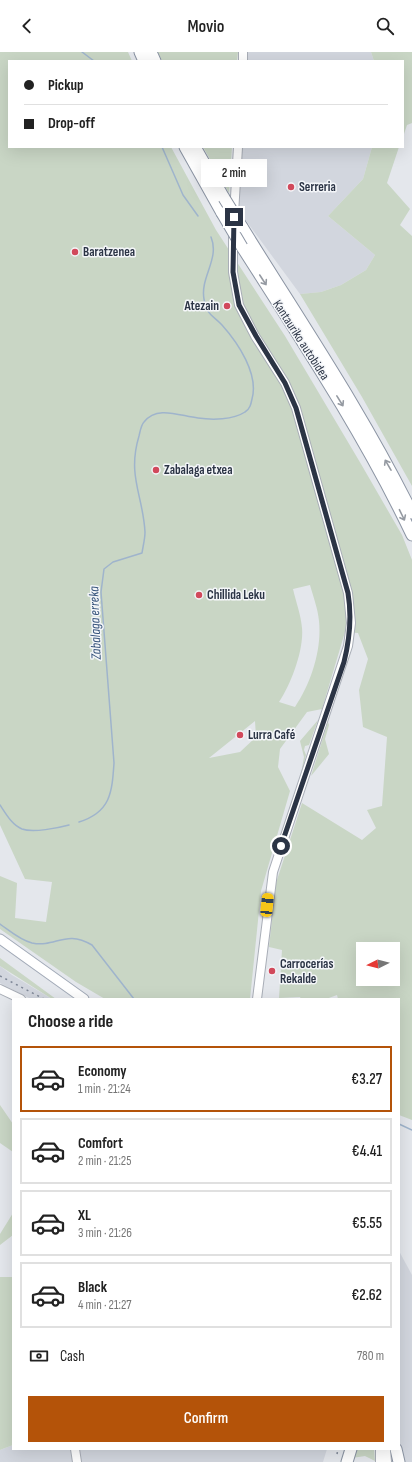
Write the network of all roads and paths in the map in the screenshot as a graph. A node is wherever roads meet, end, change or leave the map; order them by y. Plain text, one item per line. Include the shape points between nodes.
1 (186, 148) edge
2 (196, 148) edge
3 (238, 148) edge
4 (412, 513) edge
5 (412, 535) edge
6 (0, 939) edge
7 (0, 945) edge
8 (0, 989) edge
9 (19, 998) edge
10 (74, 998) edge
11 (82, 998) edge
12 (257, 998) edge
13 (76, 1450) edge
14 (351, 1450) edge
15 (380, 1450) edge
16 (386, 1450) edge
17 (396, 1450) edge
18 (77, 1462) edge
19 (347, 1462) edge
20 (380, 1462) edge
21 (387, 1462) edge
22 (399, 1462) edge

1 -> 5 highway, Kantauriko autobidea, bridge via 242,247 355,426
4 -> 2 highway, Kantauriko autobidea, bridge via 363,421
3 - 12 main road via 232,260 237,297 249,324 285,383 296,408 348,593 351,623 344,662 273,872
6 - 11 main road
7 - 10 main road
8 - 9 main road
13 - 18 main road
14 - 19 highway
15 - 20 main road
16 - 21 main road
17 - 22 highway

